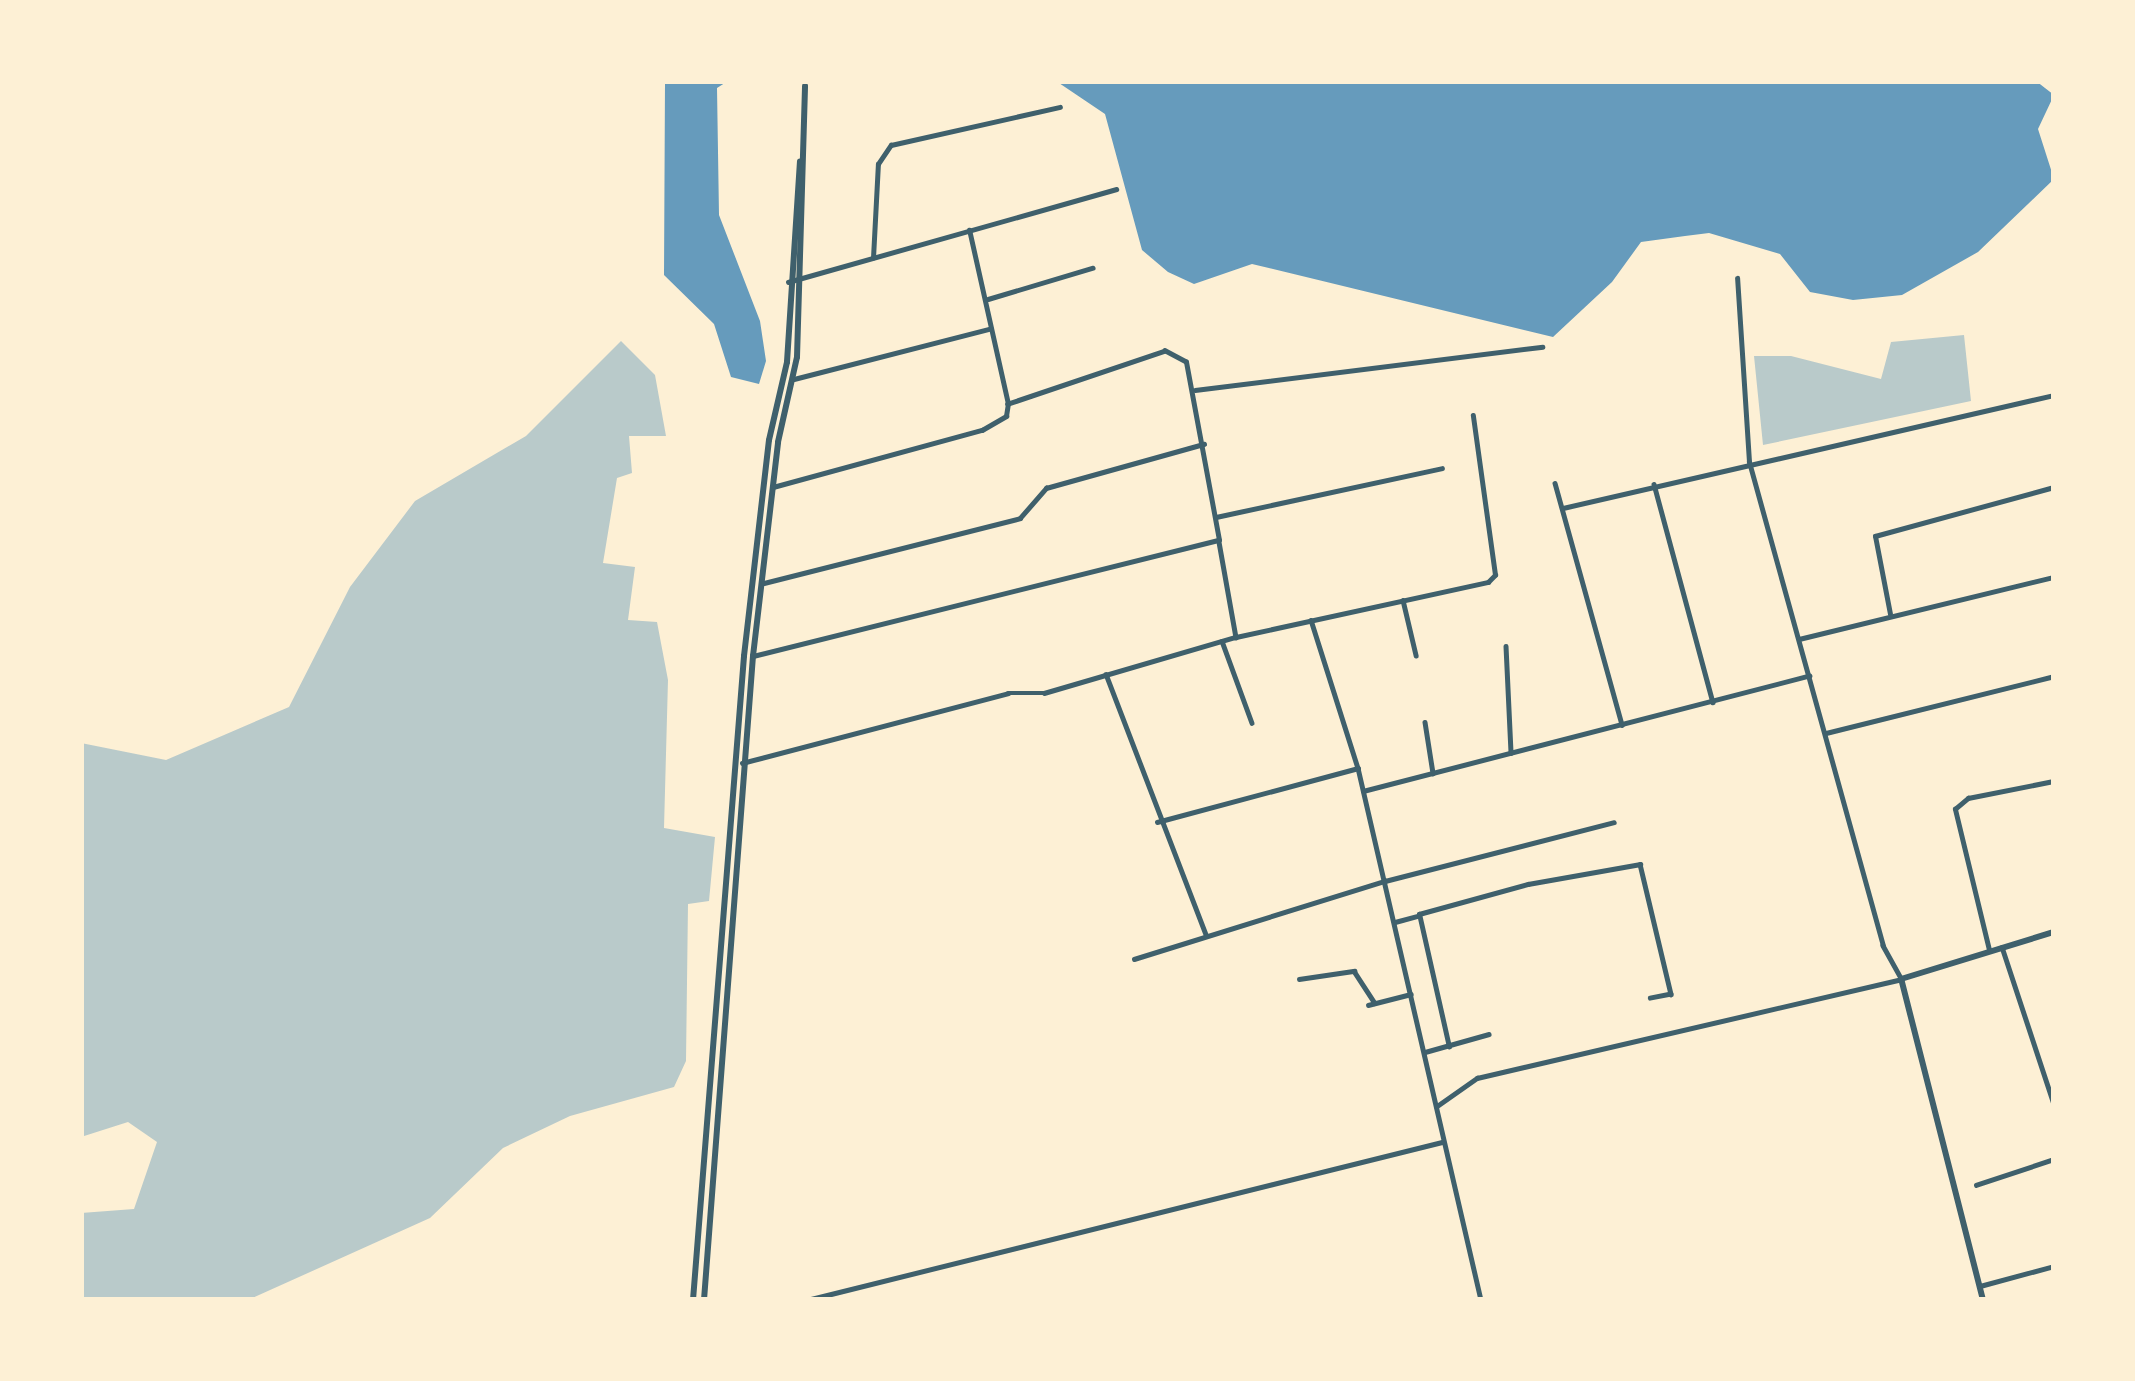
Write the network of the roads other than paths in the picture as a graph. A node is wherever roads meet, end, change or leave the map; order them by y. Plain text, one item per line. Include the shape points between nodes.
1 (805, 86) dead end
2 (1060, 107) dead end
3 (801, 158) junction
4 (1116, 189) dead end
5 (969, 230) junction
6 (873, 258) junction
7 (1092, 268) dead end
8 (1737, 278) dead end
9 (798, 280) junction
10 (788, 282) junction
11 (986, 300) junction
12 (988, 329) junction
13 (1541, 347) dead end
14 (794, 379) junction
15 (1195, 390) junction
16 (2054, 394) edge
17 (1008, 404) junction
18 (1473, 416) dead end
19 (1204, 444) junction
20 (1749, 462) junction
21 (1442, 468) dead end
22 (1555, 483) dead end
23 (1654, 484) junction
24 (773, 487) junction
25 (2054, 487) edge
26 (1563, 508) junction
27 (1216, 517) junction
28 (1219, 540) junction
29 (2054, 577) edge
30 (757, 585) junction
31 (1403, 600) junction
32 (1890, 614) junction
33 (1311, 620) junction
34 (1236, 637) junction
35 (1799, 639) junction
36 (1222, 640) junction
37 (1506, 646) dead end
38 (753, 656) junction
39 (1416, 656) dead end
40 (1106, 674) junction
41 (1809, 676) junction
42 (2054, 676) edge
43 (1713, 702) junction
44 (1425, 722) dead end
45 (1252, 723) dead end
46 (1622, 725) junction
47 (1826, 733) junction
48 (1511, 753) junction
49 (737, 763) junction
50 (747, 763) junction
51 (1358, 768) junction
52 (1433, 773) junction
53 (2054, 781) edge
54 (1363, 791) junction
55 (1157, 822) junction
56 (1614, 822) dead end
57 (1385, 880) junction
58 (1418, 916) junction
59 (1395, 922) junction
60 (2054, 932) edge
61 (1206, 935) junction
62 (2002, 946) junction
63 (1989, 950) junction
64 (1134, 959) dead end
65 (1299, 979) dead end
66 (1901, 979) junction
67 (1412, 994) junction
68 (1650, 998) dead end
69 (1489, 1034) dead end
70 (1449, 1047) junction
71 (1425, 1052) junction
72 (2054, 1104) edge
73 (1437, 1106) junction
74 (1444, 1142) junction
75 (2054, 1159) edge
76 (706, 1178) junction
77 (718, 1178) junction
78 (1976, 1185) dead end
79 (2054, 1267) edge
80 (1980, 1286) junction
81 (693, 1300) edge
82 (704, 1300) edge
83 (807, 1300) edge
84 (1481, 1300) edge
85 (1983, 1300) edge

1 - 3 street
2 - 6 street via 891,145 878,164
3 - 9 street
3 - 10 street
4 - 5 street
5 - 6 street
5 - 11 street
6 - 9 street
7 - 11 street
8 - 20 street
9 - 10 street
9 - 14 street
10 - 30 street via 787,362 769,440
11 - 12 street
12 - 14 street
12 - 17 street
13 - 15 street
14 - 24 street
15 - 17 street via 1186,362 1165,351
15 - 19 street
16 - 20 street
17 - 24 street via 1006,416 982,430
18 - 31 street via 1495,575
19 - 27 street
19 - 30 street via 1046,488 1019,518
20 - 23 street
20 - 35 street
21 - 27 street
22 - 26 street
23 - 26 street
23 - 43 street
24 - 30 street
25 - 32 street via 1875,536
26 - 46 street
27 - 28 street
28 - 34 street
28 - 38 street
29 - 32 street
30 - 38 street
30 - 49 street
31 - 33 street
31 - 39 street
32 - 35 street
33 - 34 street
33 - 51 street
34 - 36 street
35 - 41 street
36 - 40 street
36 - 45 street
37 - 48 street
38 - 50 street
40 - 50 street
40 - 55 street
41 - 43 street
41 - 47 street
42 - 47 street
43 - 46 street
44 - 52 street
46 - 48 street
47 - 66 street via 1883,946
48 - 52 street
49 - 50 street
49 - 76 street
50 - 77 street
51 - 54 street
51 - 55 street
52 - 54 street
53 - 63 street via 1968,798 1954,809
54 - 57 street
55 - 61 street
56 - 57 street
57 - 59 street
57 - 61 street
58 - 59 street
58 - 68 street via 1636,862 1671,994
58 - 70 street
59 - 67 street
60 - 62 street
61 - 64 street
62 - 63 street
62 - 72 street
63 - 66 street
65 - 67 street via 1354,971 1372,1004
66 - 73 street via 1477,1078
66 - 80 street
67 - 71 street
69 - 70 street
70 - 71 street
71 - 73 street
73 - 74 street
74 - 83 street
74 - 84 street
75 - 78 street
76 - 77 street
76 - 81 street
77 - 82 street
79 - 80 street
80 - 85 street

